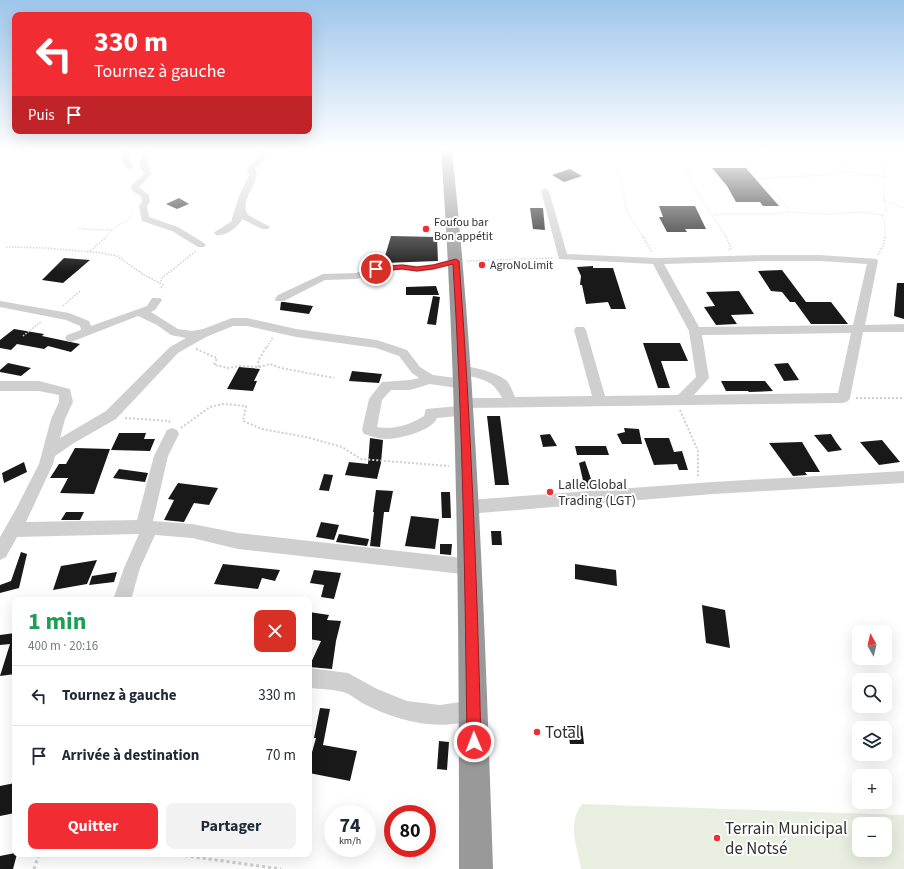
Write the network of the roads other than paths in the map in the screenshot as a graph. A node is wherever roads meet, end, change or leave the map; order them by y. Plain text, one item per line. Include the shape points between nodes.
1 (138, 191) edge
2 (247, 191) edge
3 (450, 191) edge
4 (545, 191) dead end
5 (241, 208) junction
6 (266, 227) dead end
7 (219, 233) dead end
8 (201, 245) road end
9 (456, 261) junction
10 (657, 261) junction
11 (280, 299) dead end
12 (0, 304) edge
13 (858, 328) junction
14 (904, 328) edge
15 (580, 330) dead end
16 (695, 331) junction
17 (87, 332) junction
18 (205, 332) junction
19 (71, 338) dead end
20 (430, 379) junction
21 (0, 386) edge
22 (463, 392) junction
23 (678, 400) junction
24 (600, 401) junction
25 (511, 402) junction
26 (172, 434) road end
27 (49, 453) junction
28 (904, 477) edge
29 (468, 507) junction
30 (146, 527) junction
31 (12, 530) junction
32 (0, 552) edge
33 (471, 567) junction
34 (123, 597) edge
35 (312, 678) edge
36 (473, 710) junction
37 (476, 869) edge

1 - 8 street via 145,194 145,219 175,229
2 - 5 street
3 - 9 highway
4 - 10 street via 563,257
5 - 6 street via 244,216
5 - 7 street via 234,224
9 - 11 street via 417,269 376,269 357,276 323,277
9 - 22 highway
10 - 13 street via 874,261
10 - 16 street
12 - 17 street via 69,317 85,324
13 - 14 street
13 - 16 street
13 - 23 street via 843,398
15 - 24 street
16 - 23 street via 703,378
17 - 18 street via 153,308 175,332 192,335
17 - 19 street
18 - 20 street via 232,322 247,322 383,347 404,353 416,370
18 - 27 street via 174,350 111,416
20 - 22 street
20 - 22 street via 410,385 387,385 376,399 369,430 376,434 389,434 423,423 430,419 431,413
21 - 27 street via 39,386 65,392 66,402 58,419
22 - 25 street
22 - 25 street via 482,374 502,384
22 - 29 highway
23 - 24 street
24 - 25 street
26 - 30 street via 161,456
27 - 31 street via 46,464
28 - 29 street via 698,489
29 - 33 highway
30 - 31 street
30 - 33 street via 192,531 238,541
30 - 34 street
31 - 32 street
33 - 36 highway
35 - 36 street via 348,684 407,711 440,715
36 - 37 highway

